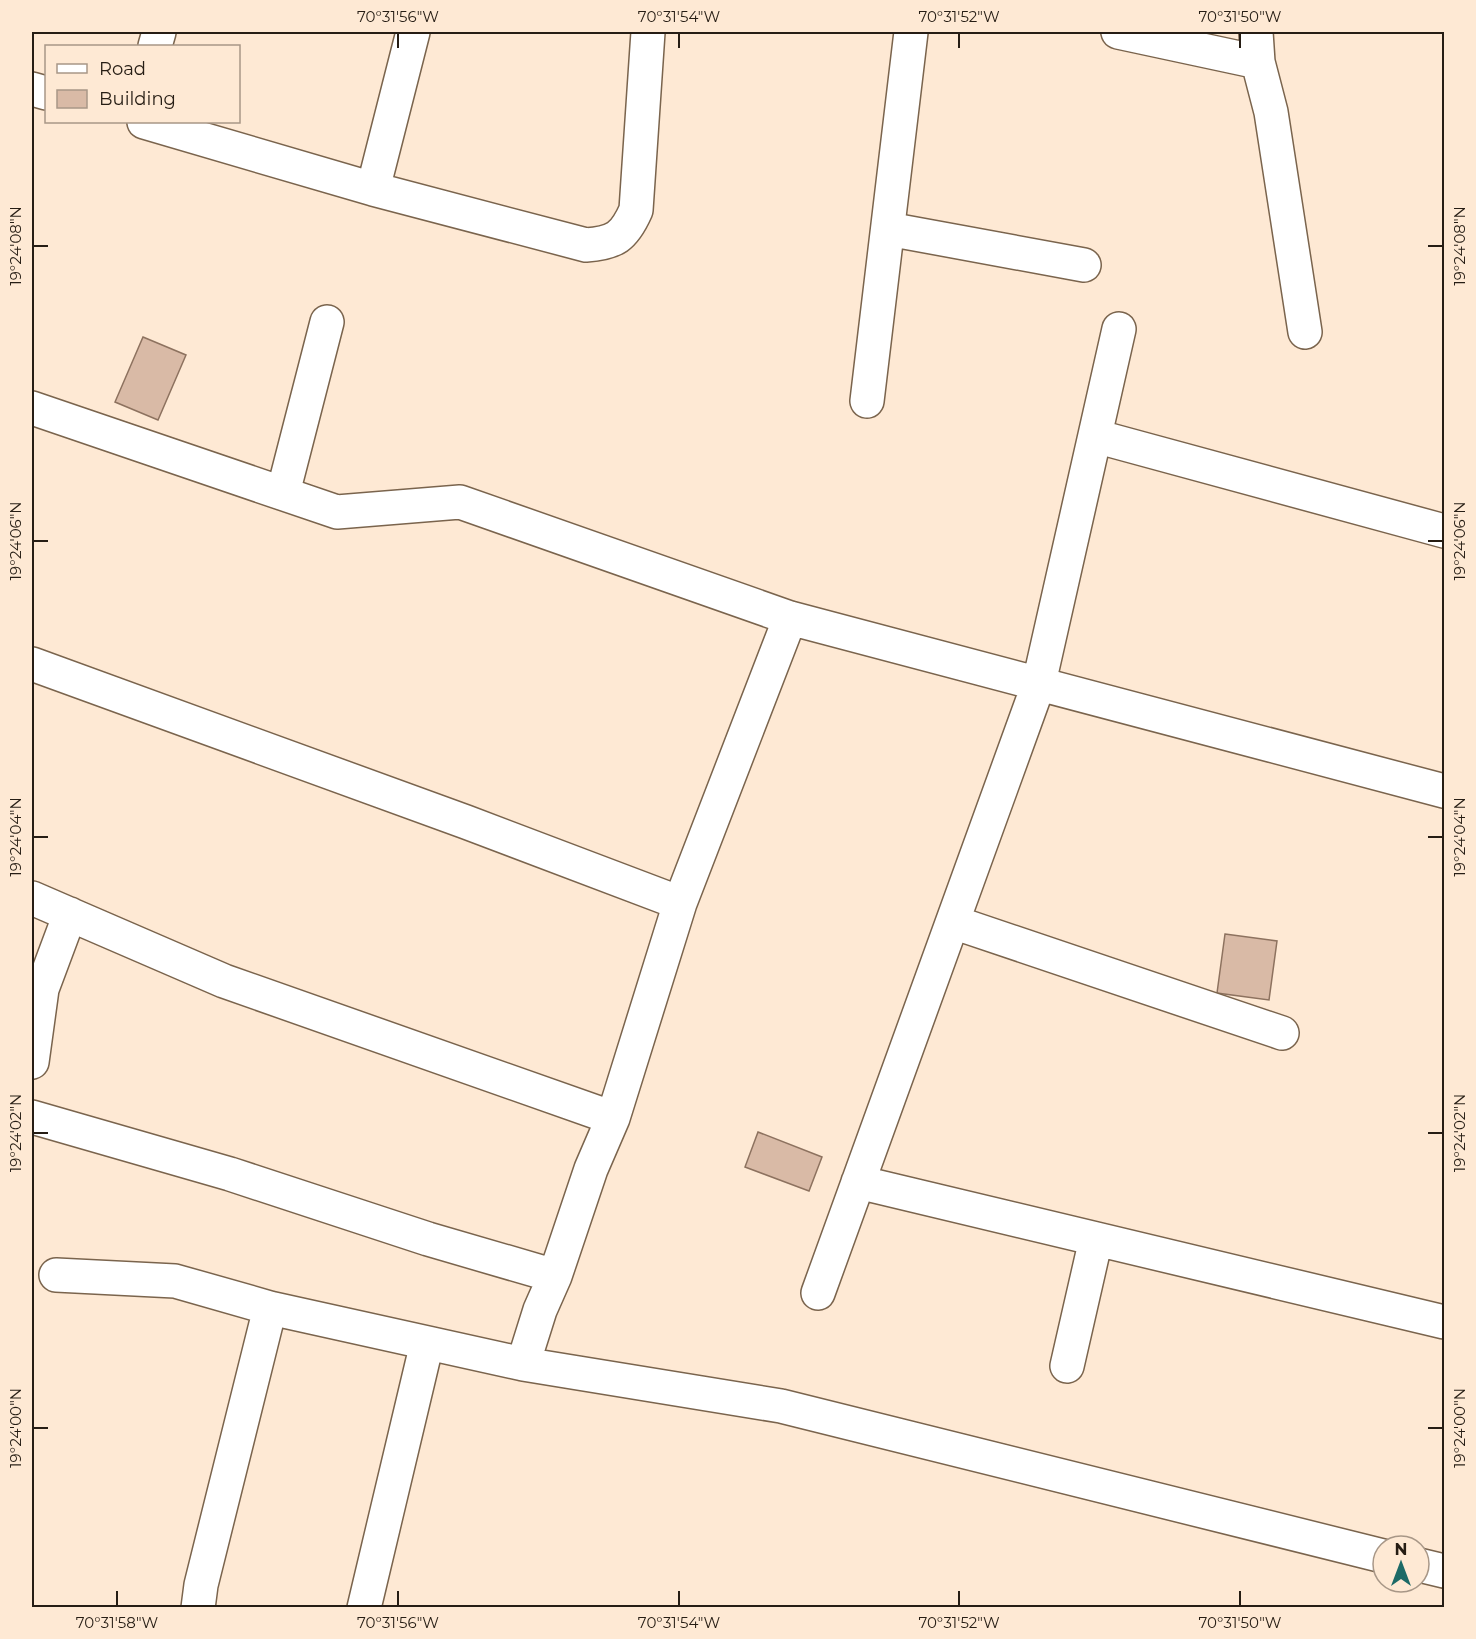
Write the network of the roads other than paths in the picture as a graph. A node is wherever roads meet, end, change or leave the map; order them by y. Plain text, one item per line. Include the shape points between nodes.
1 (413, 32) edge
2 (648, 32) edge
3 (911, 32) edge
4 (1118, 32) edge
5 (1257, 46) edge
6 (147, 123) edge
7 (373, 189) junction
8 (888, 229) junction
9 (1084, 265) dead end
10 (327, 322) dead end
11 (1119, 329) dead end
12 (1305, 332) dead end
13 (867, 401) dead end
14 (32, 408) edge
15 (1095, 436) junction
16 (283, 493) junction
17 (1444, 531) edge
18 (790, 618) junction
19 (32, 664) edge
20 (1039, 683) junction
21 (1444, 791) edge
22 (32, 898) edge
23 (680, 903) junction
24 (70, 914) junction
25 (953, 922) junction
26 (1282, 1034) dead end
27 (32, 1062) edge
28 (32, 1117) edge
29 (613, 1118) junction
30 (858, 1182) junction
31 (1096, 1239) junction
32 (56, 1275) dead end
33 (555, 1276) junction
34 (818, 1293) dead end
35 (270, 1308) junction
36 (1444, 1322) edge
37 (428, 1343) junction
38 (523, 1364) junction
39 (1067, 1366) dead end
40 (1371, 1553) edge
41 (198, 1608) edge
42 (364, 1608) edge

1 - 7 street
2 - 7 street via 636,210 619,237 585,245
3 - 8 street
4 - 5 street
5 - 12 street
6 - 7 street
8 - 9 street
8 - 13 street
10 - 16 street
11 - 15 street
14 - 16 street
15 - 17 street
15 - 20 street
16 - 18 street via 337,512 460,502
18 - 20 street
18 - 23 street
19 - 23 street
20 - 21 street
20 - 25 street
22 - 24 street
23 - 29 street
24 - 27 street via 42,989
24 - 29 street via 224,981
25 - 26 street
25 - 30 street
28 - 33 street via 230,1174
29 - 33 street via 591,1169
30 - 31 street
30 - 34 street
31 - 36 street
31 - 39 street
32 - 35 street via 175,1281
33 - 38 street
35 - 37 street
35 - 41 street
37 - 38 street
37 - 42 street
38 - 40 street via 782,1406

